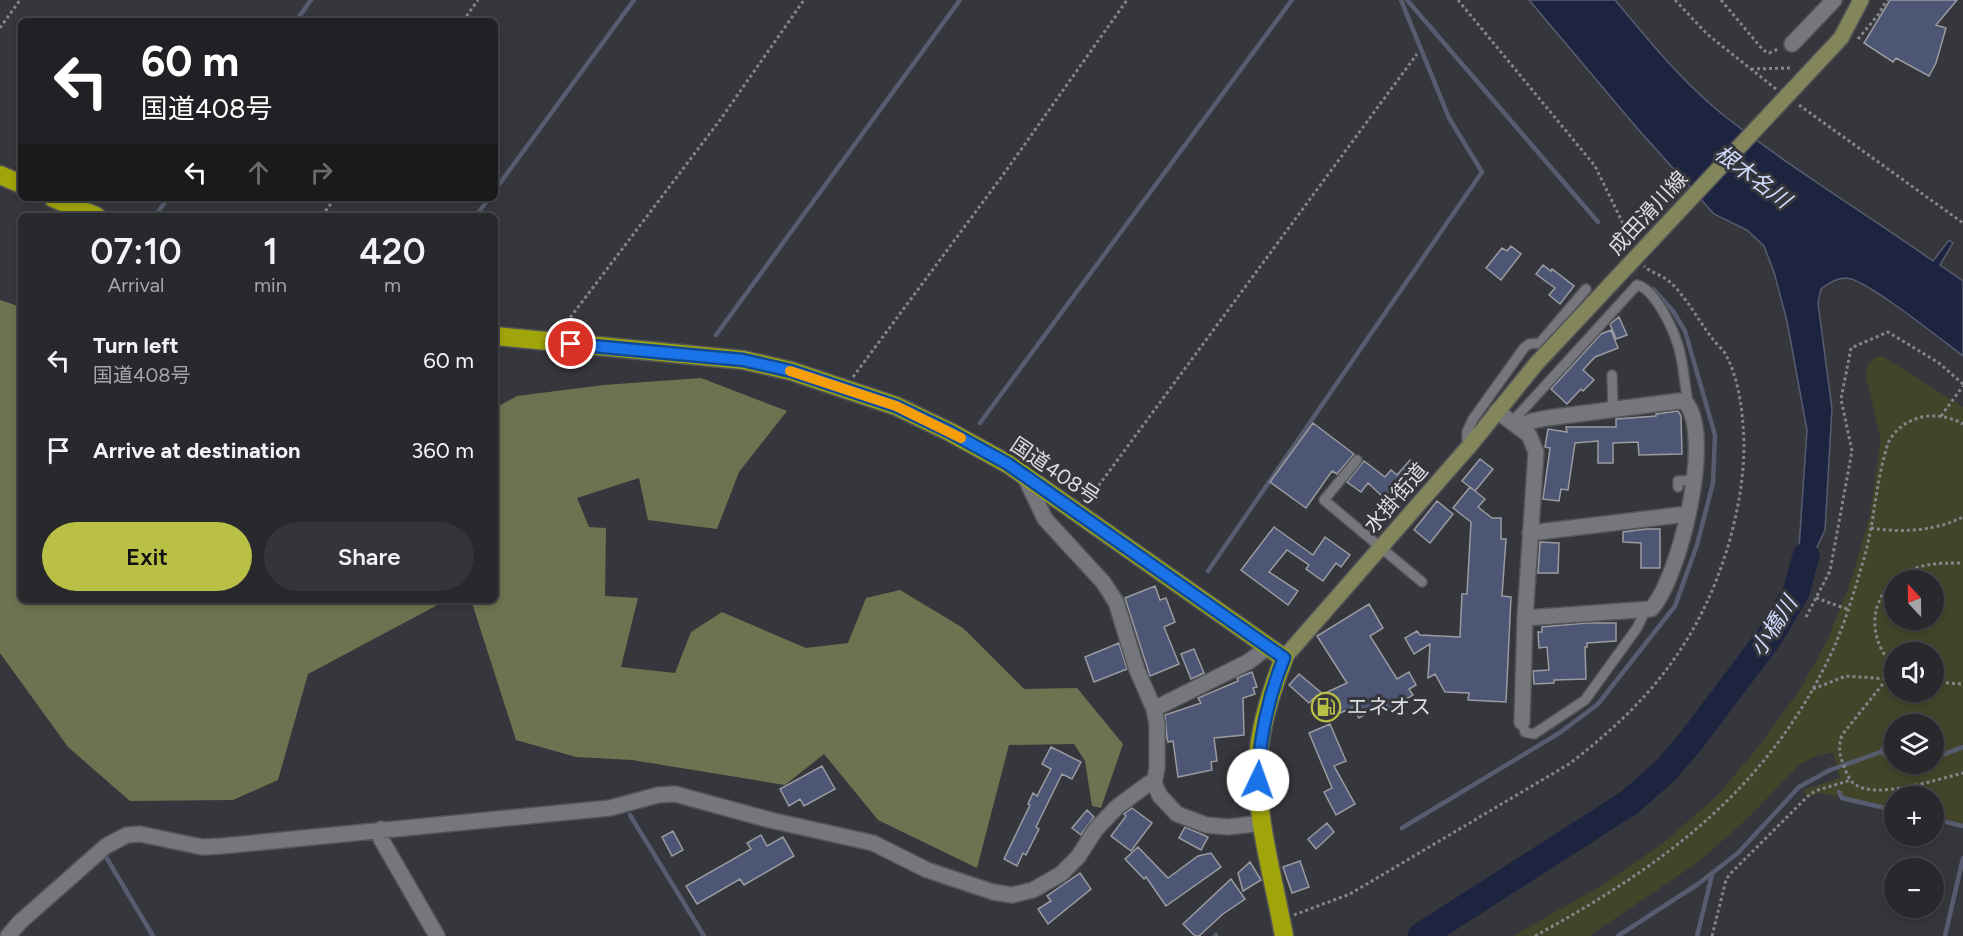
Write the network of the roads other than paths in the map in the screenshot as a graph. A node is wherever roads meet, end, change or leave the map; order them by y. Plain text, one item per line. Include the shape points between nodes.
1 (1834, 0) edge
2 (1861, 0) edge
3 (1792, 44) dead end
4 (0, 175) edge
5 (18, 183) edge
6 (60, 201) edge
7 (89, 213) edge
8 (1586, 289) dead end
9 (498, 336) edge
10 (1536, 364) joint
11 (1612, 375) dead end
12 (1685, 402) junction
13 (1612, 410) junction
14 (1497, 411) junction
15 (1515, 425) junction
16 (1472, 443) junction
17 (1358, 460) dead end
18 (1024, 475) junction
19 (1694, 480) junction
20 (1678, 487) dead end
21 (1687, 513) junction
22 (1530, 533) junction
23 (1381, 546) junction
24 (1422, 582) dead end
25 (1645, 611) junction
26 (1525, 618) junction
27 (1268, 647) junction
28 (1284, 658) junction
29 (1154, 709) junction
30 (1522, 722) joint
31 (1154, 783) junction
32 (1263, 824) junction
33 (381, 829) junction
34 (1282, 928) edge
35 (8, 936) edge
36 (437, 936) edge

1 - 3 street
2 - 10 main road, 成田滑川線, bridge via 1841,38
4 - 5 highway
6 - 7 highway
8 - 16 lane via 1540,343 1524,348 1473,419 1467,432
9 - 18 highway, 国道408号 via 743,360 791,371 896,406
10 - 14 main road, 水掛街道
11 - 13 lane
12 - 13 street
12 - 15 lane via 1678,346 1664,311 1638,285
12 - 19 street via 1694,419
13 - 15 street
14 - 15 street
14 - 16 main road, 水掛街道
15 - 22 street via 1529,435 1536,452
16 - 23 main road, 水掛街道
17 - 23 lane via 1324,500
18 - 27 highway, 国道408号
18 - 29 street via 1045,519 1103,582 1116,602
19 - 20 lane via 1678,480
19 - 21 street
21 - 22 street
21 - 25 street via 1669,582 1655,604
22 - 26 street
23 - 24 lane
23 - 28 main road, 水掛街道
25 - 26 street
25 - 30 lane via 1585,700 1534,734 1525,732
26 - 30 street
27 - 28 highway, 国道408号
27 - 29 street via 1248,662
28 - 32 highway via 1269,698 1258,759
29 - 31 street
31 - 32 street via 1177,814 1206,825
31 - 33 street via 1117,807 1061,874 1033,890 1012,895 927,870 873,843 675,794 610,808
32 - 34 highway
33 - 35 street via 202,847 140,834 127,835 106,846
33 - 36 street via 381,839

